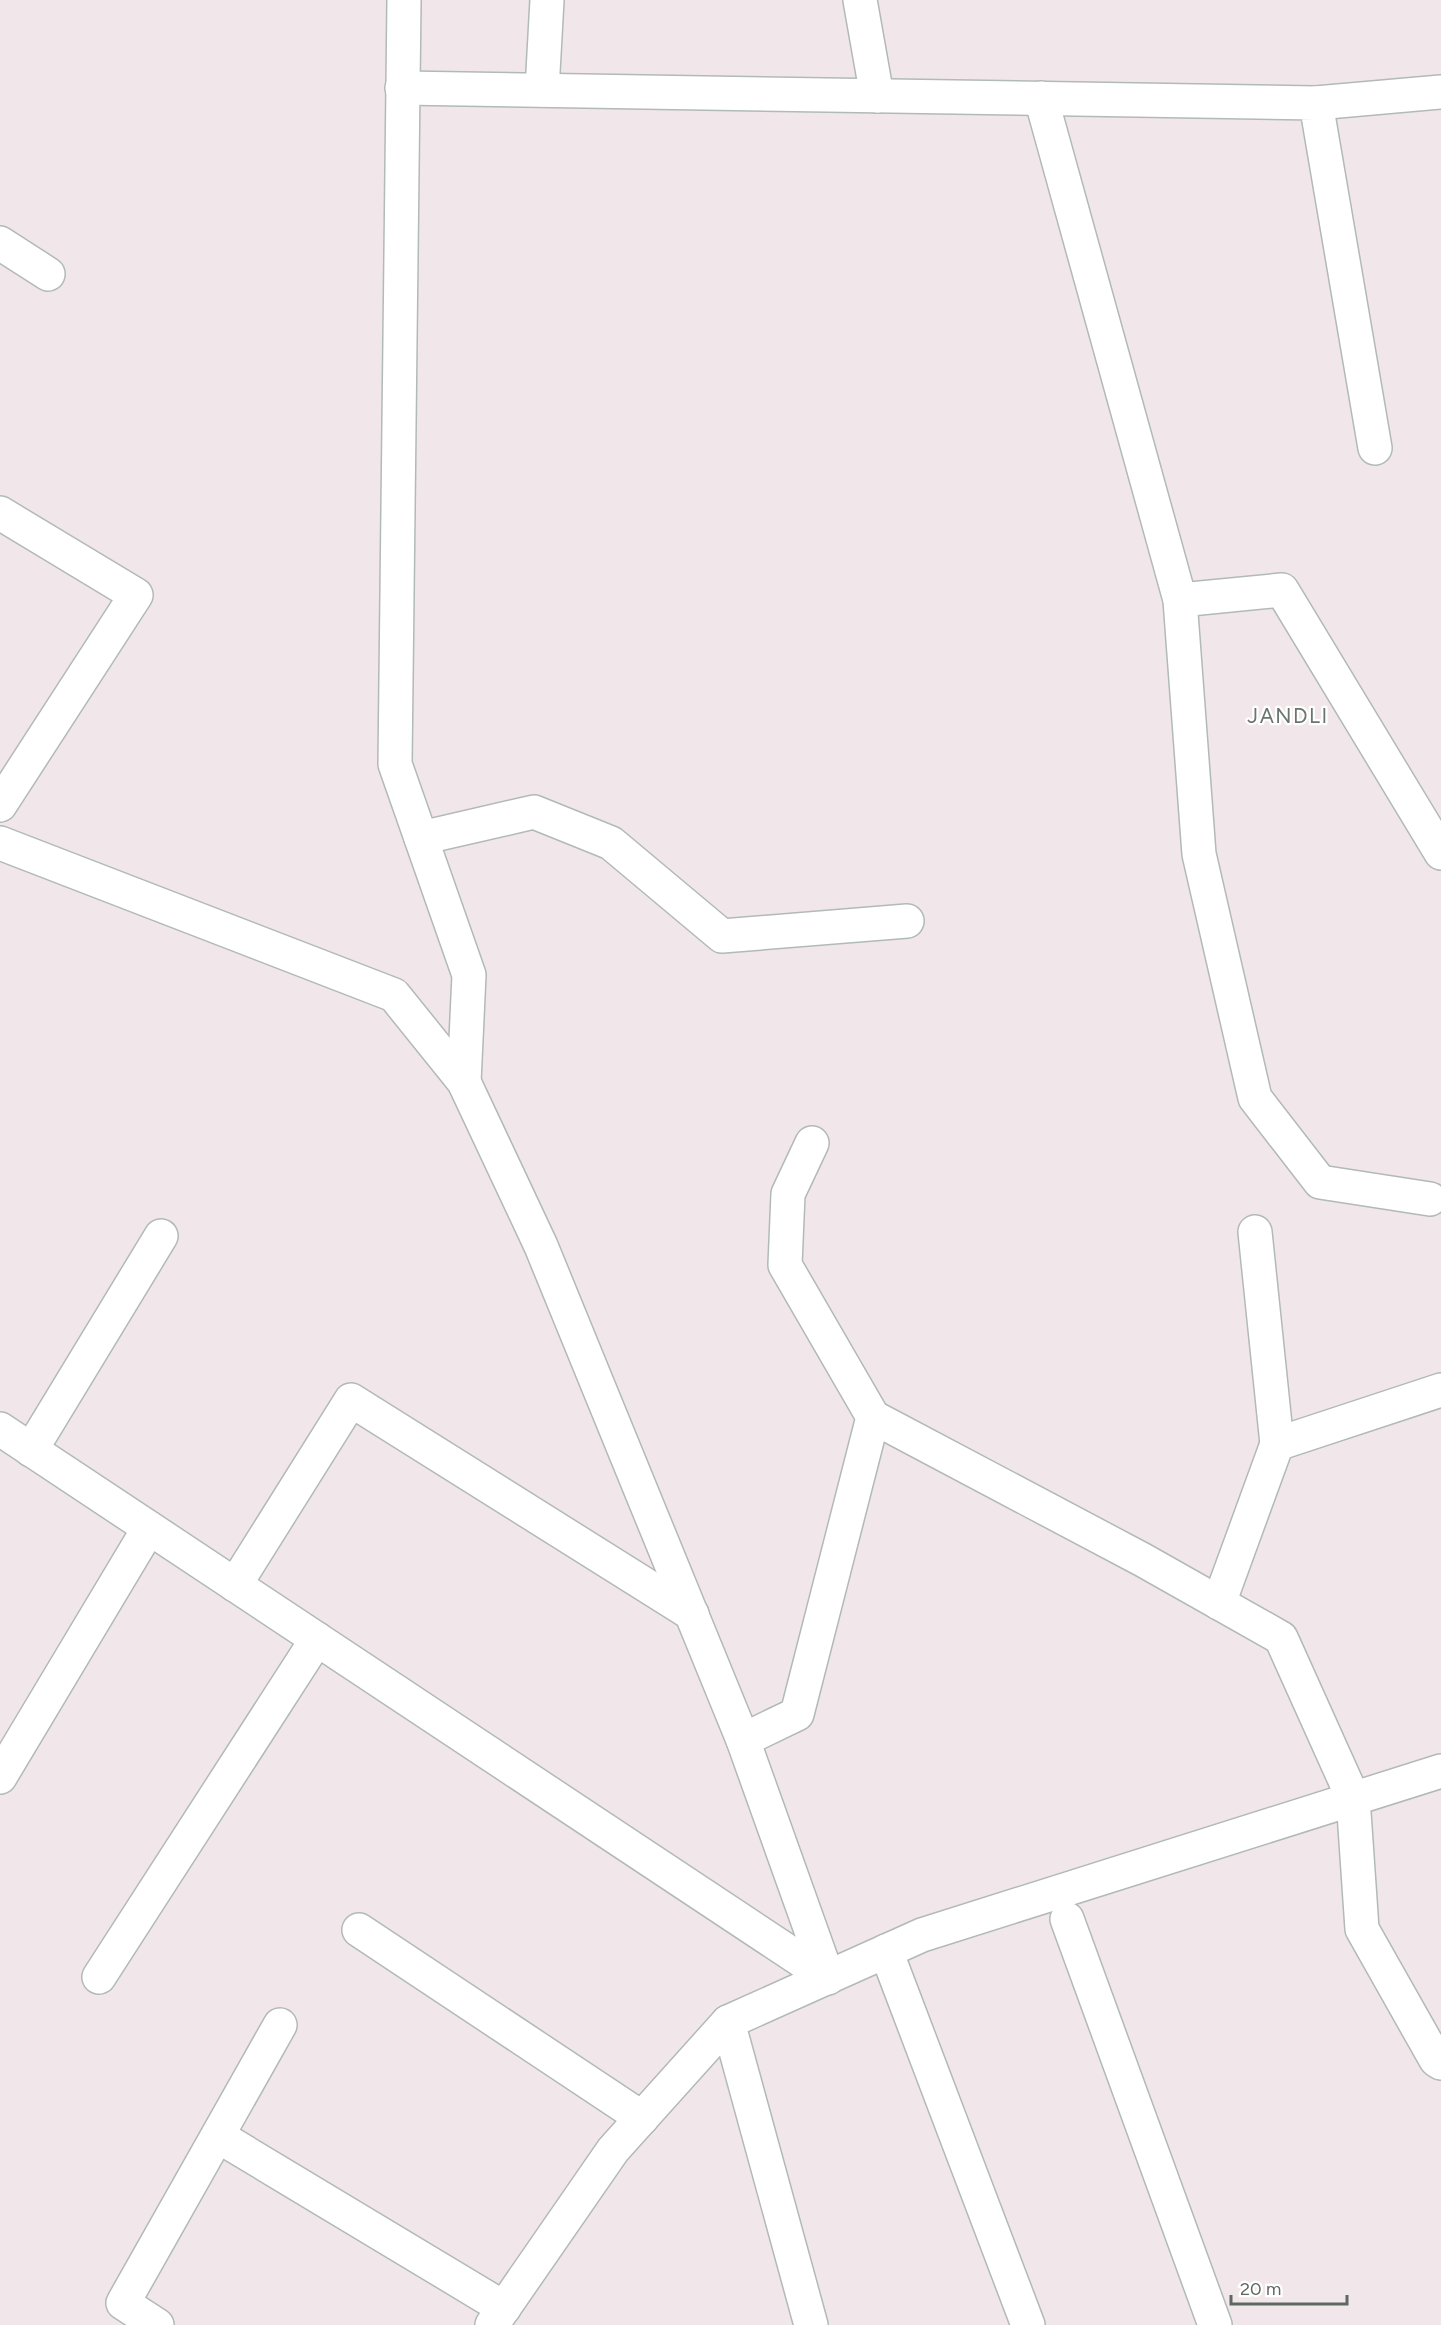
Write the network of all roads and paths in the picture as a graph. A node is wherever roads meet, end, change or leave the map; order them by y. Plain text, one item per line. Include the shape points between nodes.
1 (404, 0) edge
2 (547, 0) edge
3 (860, 0) edge
4 (402, 88) junction
5 (542, 90) junction
6 (1441, 92) edge
7 (877, 96) junction
8 (1041, 98) junction
9 (1316, 103) junction
10 (0, 243) edge
11 (48, 274) dead end
12 (1375, 448) dead end
13 (0, 513) edge
14 (1180, 600) junction
15 (0, 805) edge
16 (421, 838) junction
17 (0, 843) edge
18 (1441, 853) edge
19 (907, 921) dead end
20 (464, 1082) junction
21 (812, 1143) dead end
22 (1430, 1199) dead end
23 (1255, 1232) dead end
24 (161, 1236) dead end
25 (1441, 1390) edge
26 (873, 1417) junction
27 (0, 1429) edge
28 (1277, 1444) junction
29 (31, 1450) junction
30 (149, 1528) junction
31 (235, 1585) junction
32 (1219, 1604) junction
33 (692, 1614) junction
34 (317, 1639) junction
35 (743, 1740) junction
36 (1441, 1771) edge
37 (0, 1778) edge
38 (1353, 1798) junction
39 (1067, 1919) dead end
40 (359, 1930) dead end
41 (886, 1951) junction
42 (99, 1977) dead end
43 (828, 1977) junction
44 (728, 2022) junction
45 (280, 2025) dead end
46 (1441, 2063) edge
47 (642, 2118) junction
48 (218, 2136) junction
49 (498, 2316) edge
50 (157, 2325) edge
51 (811, 2325) edge
52 (1028, 2325) edge
53 (1215, 2325) edge

1 - 4 street
2 - 5 street
3 - 7 street
4 - 5 street
4 - 16 street via 395,764
5 - 7 street
6 - 9 street
7 - 8 street
8 - 9 street
8 - 14 street
9 - 12 street
10 - 11 street
13 - 15 street via 136,595
14 - 18 street via 1282,590
14 - 22 street via 1199,854 1255,1098 1320,1182
16 - 19 street via 534,812 611,843 722,936
16 - 20 street via 469,975
17 - 20 street via 394,995
20 - 33 street via 541,1246
21 - 26 street via 788,1194 785,1265
23 - 28 street
24 - 29 street
25 - 28 street
26 - 32 street
26 - 35 street via 797,1714
27 - 29 street
28 - 32 street
29 - 30 street
30 - 31 street
30 - 37 street
31 - 33 street via 351,1400
31 - 34 street
32 - 38 street via 1281,1638
33 - 35 street
34 - 42 street
34 - 43 street
35 - 43 street
36 - 38 street
38 - 41 street via 921,1935
38 - 46 street via 1362,1929
39 - 53 street
40 - 47 street
41 - 43 street
41 - 52 street
43 - 44 street
44 - 47 street
44 - 51 street
45 - 48 street
47 - 49 street via 613,2150
48 - 49 street
48 - 50 street via 123,2302

